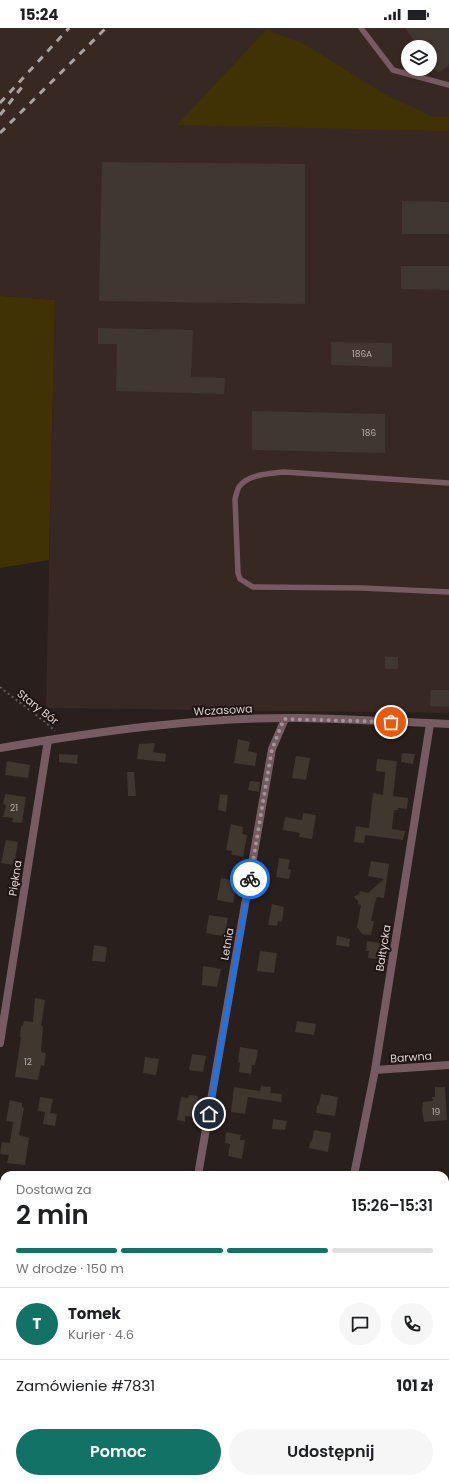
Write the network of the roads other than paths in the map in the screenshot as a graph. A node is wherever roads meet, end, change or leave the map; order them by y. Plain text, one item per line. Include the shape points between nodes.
1 (362, 28) edge
2 (449, 85) edge
3 (449, 483) edge
4 (449, 592) edge
5 (284, 719) junction
6 (430, 724) junction
7 (449, 724) edge
8 (48, 740) junction
9 (0, 748) edge
10 (0, 1043) edge
11 (449, 1065) edge
12 (375, 1070) junction
13 (199, 1171) edge
14 (355, 1171) edge

1 - 2 lane via 393,70
3 - 4 lane via 284,472 247,480 239,487 235,499 238,573 240,579 253,587
5 - 6 street, Wczasowa
5 - 8 street, Wczasowa via 159,725
5 - 13 street, Letnia via 272,749
6 - 7 street, Wczasowa
6 - 12 street, Bałtycka
8 - 9 street, Wczasowa
8 - 10 street, Piękna
11 - 12 street, Barwna
12 - 14 street, Bałtycka

